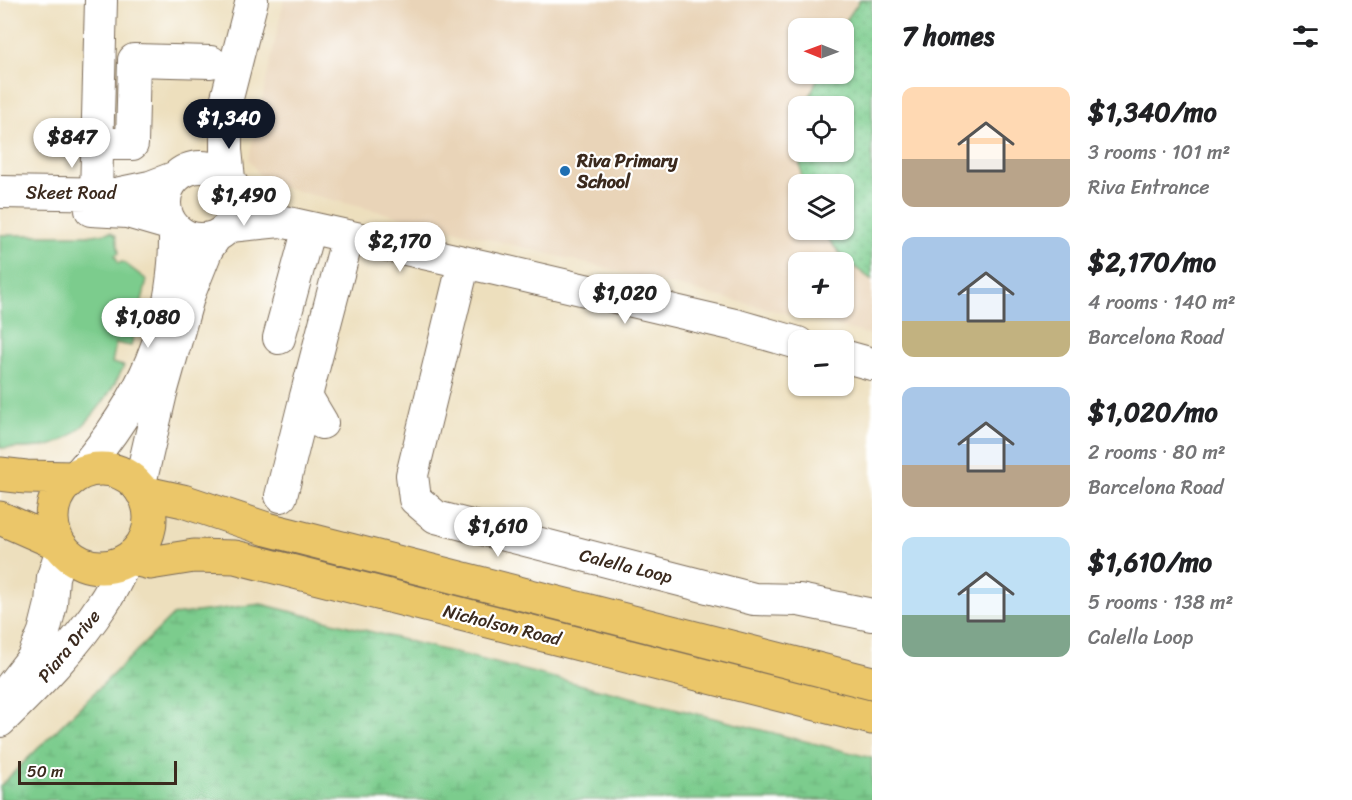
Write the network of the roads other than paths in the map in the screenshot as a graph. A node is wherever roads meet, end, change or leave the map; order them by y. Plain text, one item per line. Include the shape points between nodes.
1 (101, 0) edge
2 (252, 0) edge
3 (210, 62) dead end
4 (226, 102) junction
5 (97, 144) junction
6 (181, 173) junction
7 (232, 185) junction
8 (0, 192) edge
9 (96, 194) junction
10 (0, 207) edge
11 (294, 224) junction
12 (174, 227) junction
13 (223, 231) junction
14 (348, 236) junction
15 (464, 262) junction
16 (279, 338) dead end
17 (788, 340) edge
18 (854, 359) edge
19 (872, 364) edge
20 (306, 396) junction
21 (322, 423) dead end
22 (0, 474) edge
23 (75, 476) junction
24 (141, 490) junction
25 (281, 496) dead end
26 (0, 518) edge
27 (60, 547) junction
28 (128, 559) junction
29 (872, 615) edge
30 (872, 683) edge
31 (4, 686) edge
32 (872, 718) edge
33 (0, 722) edge

1 - 5 street
2 - 4 street
3 - 5 street via 134,60 132,144
4 - 6 street via 204,144
4 - 7 street via 226,150
5 - 9 street
6 - 7 street via 195,167 210,168
6 - 9 street, Skeet Road via 133,191
6 - 12 street via 168,188 165,201
7 - 11 street
7 - 13 street via 236,213
8 - 9 street, Skeet Road
10 - 12 street, Skeet Road via 106,210 149,217
11 - 13 street
11 - 14 street
11 - 16 street
12 - 13 street via 202,240
12 - 23 street via 172,288 151,366 112,432
13 - 24 street via 207,249 189,294 161,393
14 - 15 street
14 - 20 street
15 - 17 street
15 - 29 street, Calella Loop via 412,475 415,500 436,517 754,599 799,600
18 - 19 street
20 - 21 street
20 - 25 street
22 - 23 main road
23 - 24 main road via 98,469 113,471 128,477
23 - 27 main road via 58,493 52,513 54,535
24 - 28 main road via 149,522 143,542
24 - 30 main road, Nicholson Road via 267,529
26 - 27 main road
27 - 28 main road via 80,563 95,568 111,567
27 - 31 street, Piara Drive via 44,632 33,658
28 - 32 main road, Nicholson Road via 150,562 194,556 235,557
28 - 33 street, Piara Drive via 105,601 76,641

